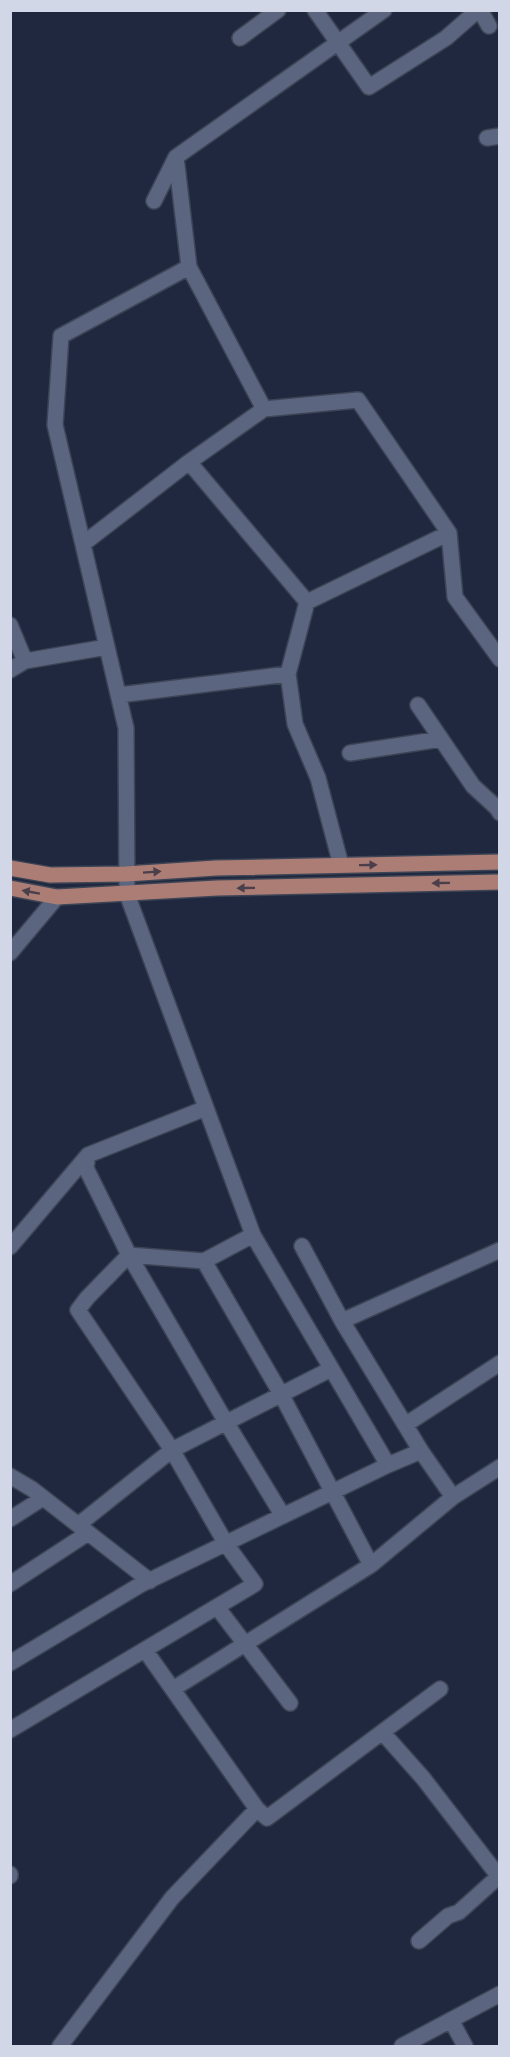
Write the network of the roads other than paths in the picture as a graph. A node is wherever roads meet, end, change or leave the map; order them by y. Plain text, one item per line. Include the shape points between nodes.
1 (278, 10) edge
2 (315, 10) edge
3 (384, 10) edge
4 (479, 10) edge
5 (489, 26) dead end
6 (240, 38) dead end
7 (338, 43) junction
8 (176, 157) junction
9 (154, 201) dead end
10 (189, 267) junction
11 (264, 409) junction
12 (189, 462) junction
13 (449, 533) junction
14 (83, 544) junction
15 (307, 602) junction
16 (10, 626) edge
17 (107, 646) junction
18 (500, 659) edge
19 (25, 661) junction
20 (10, 670) edge
21 (288, 674) junction
22 (119, 695) junction
23 (418, 705) dead end
24 (441, 739) junction
25 (350, 753) dead end
26 (500, 813) edge
27 (500, 862) edge
28 (341, 865) junction
29 (10, 868) edge
30 (216, 868) junction
31 (126, 874) junction
32 (500, 882) edge
33 (10, 888) edge
34 (217, 888) junction
35 (127, 894) junction
36 (57, 897) junction
37 (10, 953) edge
38 (206, 1108) junction
39 (88, 1155) junction
40 (253, 1235) junction
41 (302, 1246) dead end
42 (10, 1247) edge
43 (500, 1250) edge
44 (129, 1255) junction
45 (204, 1261) junction
46 (342, 1321) junction
47 (500, 1363) edge
48 (331, 1369) junction
49 (281, 1394) junction
50 (226, 1422) junction
51 (405, 1425) junction
52 (172, 1450) junction
53 (421, 1451) junction
54 (388, 1465) junction
55 (500, 1467) edge
56 (10, 1476) edge
57 (333, 1492) junction
58 (453, 1497) junction
59 (43, 1498) junction
60 (283, 1516) junction
61 (10, 1519) edge
62 (83, 1529) junction
63 (226, 1544) junction
64 (370, 1564) junction
65 (150, 1581) junction
66 (10, 1584) edge
67 (217, 1607) junction
68 (246, 1643) junction
69 (145, 1650) junction
70 (10, 1663) edge
71 (173, 1689) junction
72 (440, 1689) dead end
73 (291, 1703) dead end
74 (10, 1730) edge
75 (383, 1733) junction
76 (256, 1809) junction
77 (499, 1877) edge
78 (419, 1941) dead end
79 (500, 1994) edge
80 (451, 2020) junction
81 (60, 2046) edge
82 (402, 2046) edge
83 (465, 2046) edge

1 - 6 street
2 - 7 street
3 - 7 street
4 - 5 street
4 - 7 street via 446,38 369,87
7 - 8 street
8 - 9 street
8 - 10 street
10 - 11 street
10 - 14 street via 61,336 55,425
11 - 12 street
11 - 13 street via 358,400
12 - 14 street
12 - 15 street
13 - 15 street
13 - 18 street via 455,597
14 - 17 street
15 - 21 street
16 - 19 street
17 - 19 street
17 - 22 street
19 - 20 street
21 - 22 street
21 - 28 street via 294,724 318,778
22 - 31 street via 126,728
23 - 24 street
24 - 25 street
24 - 26 street via 473,786
28 -> 27 main road
28 - 30 main road
29 - 31 main road via 50,875
31 -> 30 main road
30 - 34 main road
31 - 35 street
32 -> 34 main road
36 -> 33 main road
34 - 35 main road
35 - 36 main road
35 - 38 street
36 - 37 street
38 - 39 street
38 - 40 street
39 - 42 street
39 - 44 street via 86,1168
40 - 45 street
40 - 48 street
41 - 46 street
43 - 46 street
44 - 45 street
44 - 50 street
44 - 52 street via 78,1310
45 - 49 street
46 - 51 street
47 - 51 street
48 - 49 street
48 - 54 street
49 - 50 street
49 - 57 street
50 - 52 street
50 - 60 street
51 - 53 street
52 - 62 street
52 - 63 street
53 - 54 street
53 - 58 street
54 - 57 street
55 - 58 street
56 - 59 street
57 - 60 street
57 - 64 street
58 - 64 street
59 - 61 street
59 - 62 street
60 - 63 street
62 - 65 street
62 - 66 street
63 - 65 street
63 - 67 street via 255,1584
64 - 68 street
65 - 70 street
67 - 68 street
67 - 69 street
68 - 71 street
68 - 73 street
69 - 71 street
69 - 74 street
71 - 76 street
72 - 75 street
75 - 76 street via 267,1818
75 - 77 street
76 - 81 street via 172,1898
77 - 78 street
79 - 80 street
80 - 82 street
80 - 83 street

